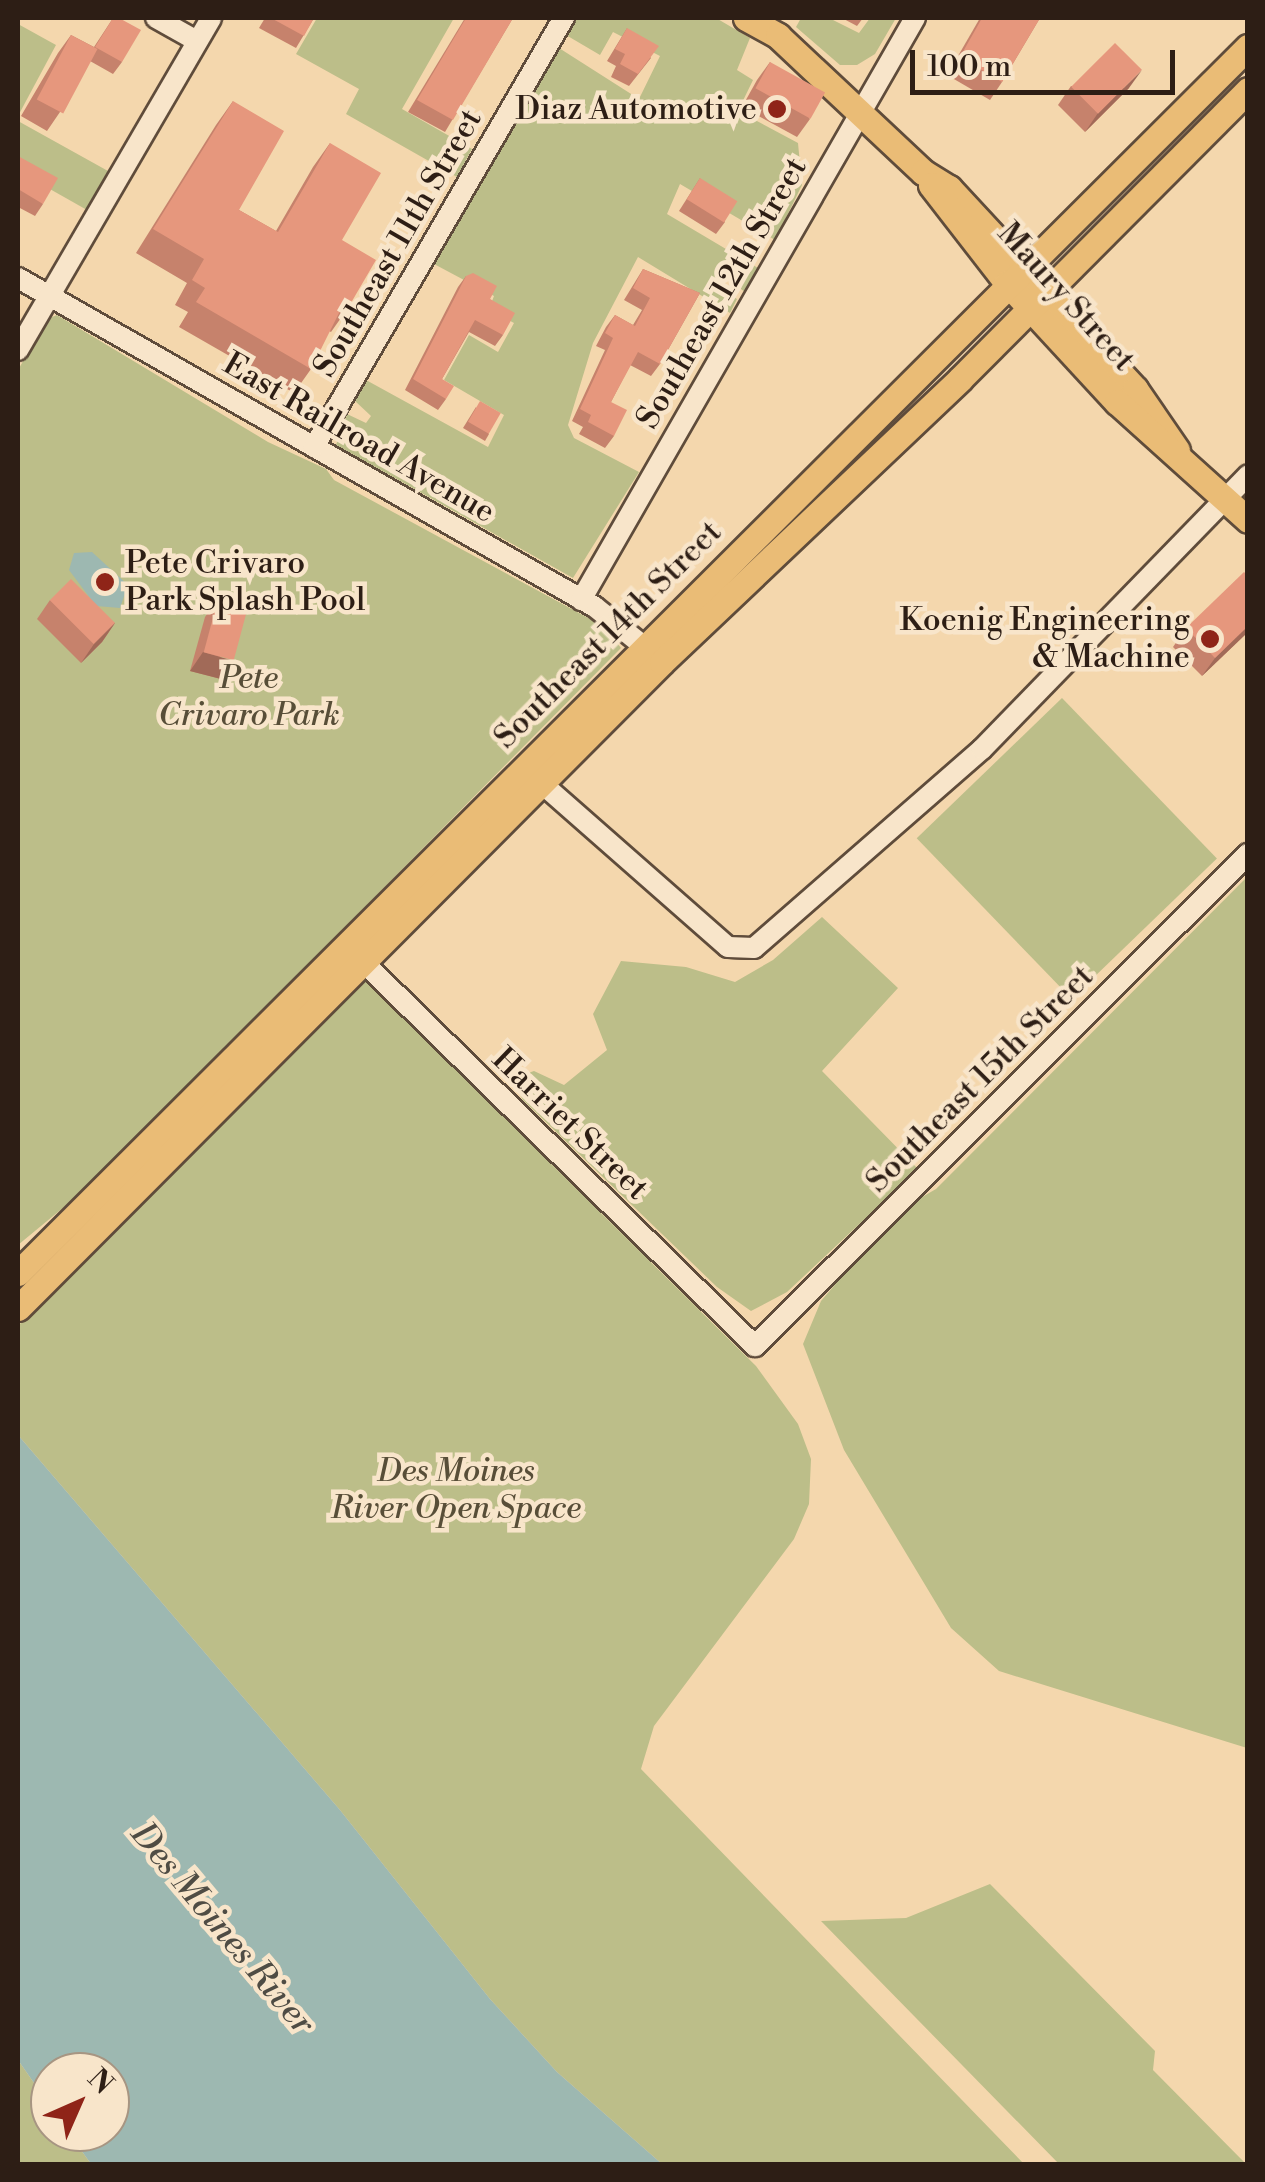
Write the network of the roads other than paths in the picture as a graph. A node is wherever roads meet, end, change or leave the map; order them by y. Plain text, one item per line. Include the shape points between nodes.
1 (156, 18) edge
2 (211, 18) edge
3 (564, 18) edge
4 (746, 18) edge
5 (915, 18) edge
6 (198, 42) junction
7 (1248, 47) edge
8 (1248, 90) edge
9 (860, 112) junction
10 (1015, 276) junction
11 (18, 278) edge
12 (49, 296) junction
13 (1039, 301) junction
14 (18, 350) edge
15 (314, 447) junction
16 (1248, 476) edge
17 (1225, 498) junction
18 (1248, 520) edge
19 (582, 600) junction
20 (654, 654) junction
21 (531, 775) junction
22 (1248, 854) edge
23 (353, 952) junction
24 (104, 1205) junction
25 (18, 1274) edge
26 (18, 1308) edge
27 (755, 1346) joint

1 - 6 street
2 - 6 street
3 - 15 street, Southeast 11th Street
4 - 9 main road, Maury Street via 778,36
5 - 9 street, Southeast 12th Street
6 - 12 street
7 - 10 main road, Southeast 14th Street
8 - 13 main road, Southeast 14th Street
9 - 10 main road, Maury Street
9 - 19 street, Southeast 12th Street
10 - 13 main road, Maury Street
10 - 20 main road, Southeast 14th Street
11 - 12 street, East Railroad Avenue
12 - 14 street
12 - 15 street, East Railroad Avenue
13 - 17 main road, Maury Street via 1117,402
13 - 20 main road, Southeast 14th Street
15 - 19 street, East Railroad Avenue
16 - 17 street
17 - 18 main road, Maury Street
17 - 21 street via 982,749 778,934 754,948 728,946
19 - 20 street, East Railroad Avenue
20 - 21 main road, Southeast 14th Street
21 - 23 main road, Southeast 14th Street
22 - 27 street, Southeast 15th Street
23 - 24 main road, Southeast 14th Street
23 - 27 street, Harriet Street
24 - 25 main road, Southeast 14th Street
24 - 26 main road, Southeast 14th Street

